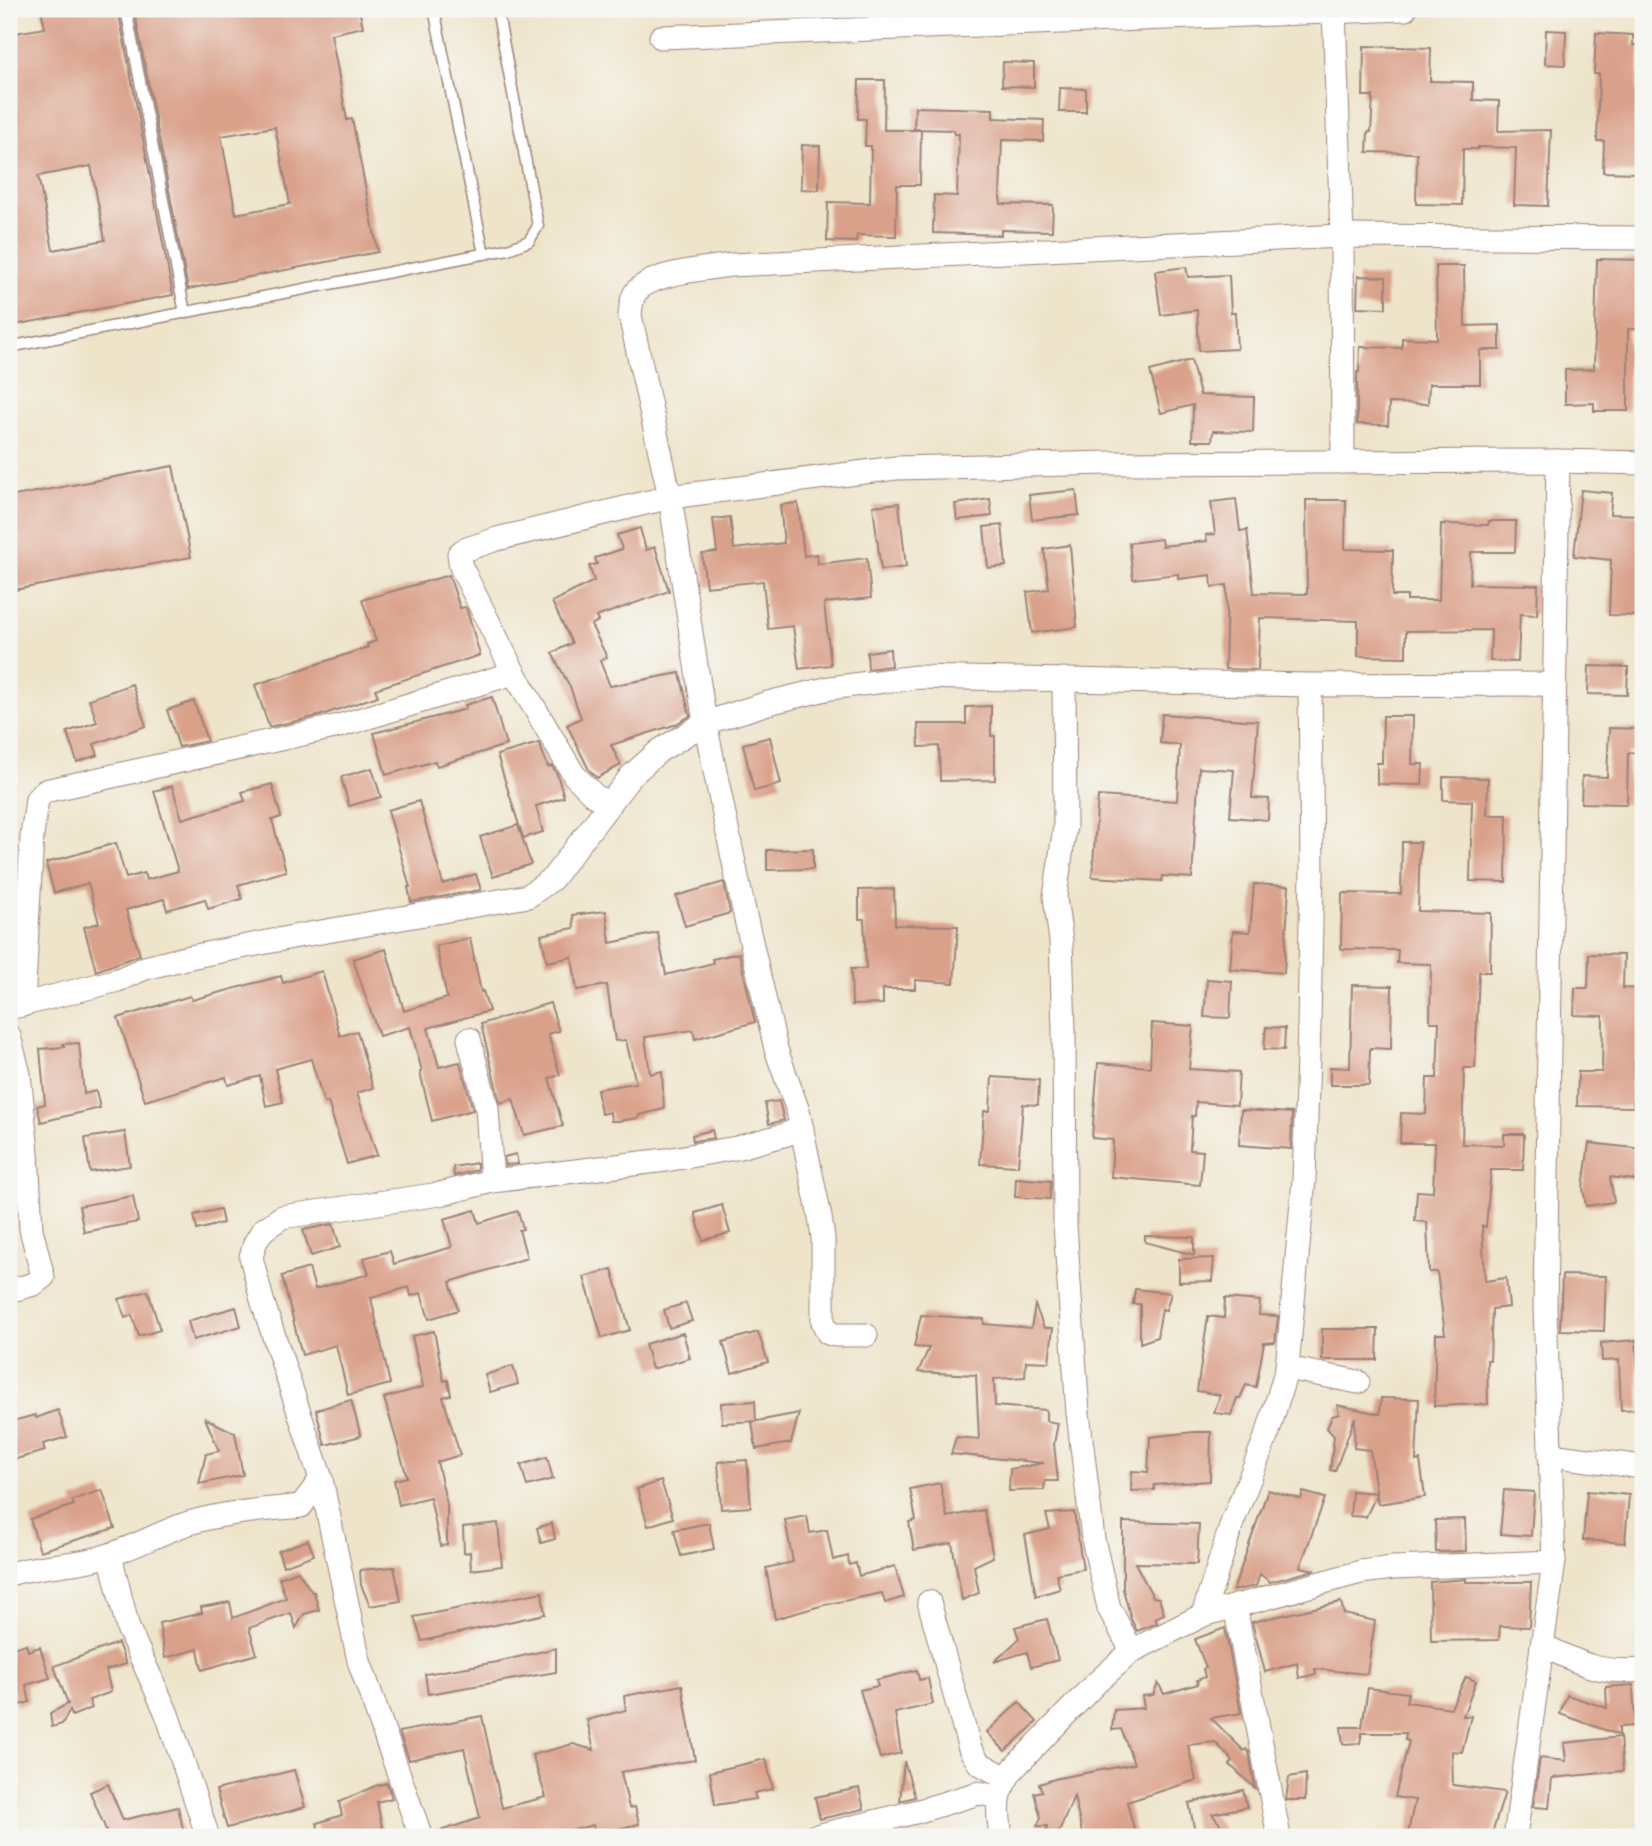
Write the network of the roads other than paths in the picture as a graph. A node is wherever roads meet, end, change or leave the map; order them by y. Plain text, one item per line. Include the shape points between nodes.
1 (125, 9) edge
2 (434, 9) edge
3 (497, 9) edge
4 (1334, 9) edge
5 (1405, 9) edge
6 (662, 37) dead end
7 (1342, 236) junction
8 (1643, 238) edge
9 (484, 254) junction
10 (185, 313) junction
11 (9, 347) edge
12 (1558, 461) junction
13 (1343, 462) junction
14 (1643, 463) edge
15 (670, 497) junction
16 (514, 673) junction
17 (1064, 679) junction
18 (1555, 684) junction
19 (1310, 685) junction
20 (705, 723) junction
21 (610, 804) junction
22 (16, 1006) edge
23 (9, 1035) edge
24 (469, 1039) dead end
25 (802, 1128) junction
26 (492, 1181) junction
27 (9, 1291) edge
28 (866, 1335) dead end
29 (1287, 1368) junction
30 (1358, 1382) dead end
31 (1550, 1455) junction
32 (1643, 1466) edge
33 (321, 1479) junction
34 (301, 1506) junction
35 (334, 1547) junction
36 (110, 1555) junction
37 (1554, 1562) junction
38 (9, 1574) edge
39 (929, 1602) dead end
40 (1235, 1606) junction
41 (1203, 1615) junction
42 (1542, 1645) junction
43 (1132, 1651) junction
44 (1643, 1670) edge
45 (1002, 1787) junction
46 (208, 1837) edge
47 (421, 1837) edge
48 (813, 1837) edge
49 (1001, 1837) edge
50 (1279, 1837) edge
51 (1515, 1837) edge

1 - 10 lane
2 - 9 lane
3 - 9 lane via 538,226 529,241
4 - 5 street
4 - 6 street
4 - 7 street
7 - 8 street
7 - 13 street
7 - 15 street via 731,265 669,275 636,292 630,315
9 - 10 lane
10 - 11 lane
12 - 13 street
12 - 14 street
12 - 18 street
13 - 15 street via 896,468
15 - 16 street via 497,539 459,554 461,567
15 - 20 street
16 - 21 street via 574,775
16 - 22 street via 339,726 46,791 37,799
17 - 19 street
17 - 20 street via 916,677 830,688
17 - 43 street via 1065,826 1055,897 1061,941 1065,1225 1078,1413 1093,1539 1109,1608
18 - 19 street
18 - 31 street via 1545,1308
19 - 29 street via 1308,1063 1304,1180
20 - 21 street via 659,751 631,776
20 - 25 street via 776,1048
21 - 22 street via 552,879 528,896 185,958
23 - 27 street via 21,1086 31,1229 43,1277
24 - 26 street via 487,1108
25 - 26 street via 701,1154
25 - 28 street via 823,1238 823,1322 828,1333
26 - 33 street via 440,1194 282,1217 258,1236 251,1257 262,1300
29 - 30 street
29 - 41 street
31 - 32 street
31 - 37 street
33 - 34 street
33 - 35 street
34 - 35 street
34 - 36 street via 192,1522
35 - 47 street via 359,1661
36 - 38 street
36 - 46 street via 128,1628 167,1714
37 - 40 street via 1371,1571
37 - 42 street
39 - 45 street via 970,1749
40 - 41 street
40 - 50 street
41 - 43 street
42 - 44 street via 1584,1665 1617,1672
42 - 51 street
43 - 45 street via 1095,1684
45 - 48 street
45 - 49 street

